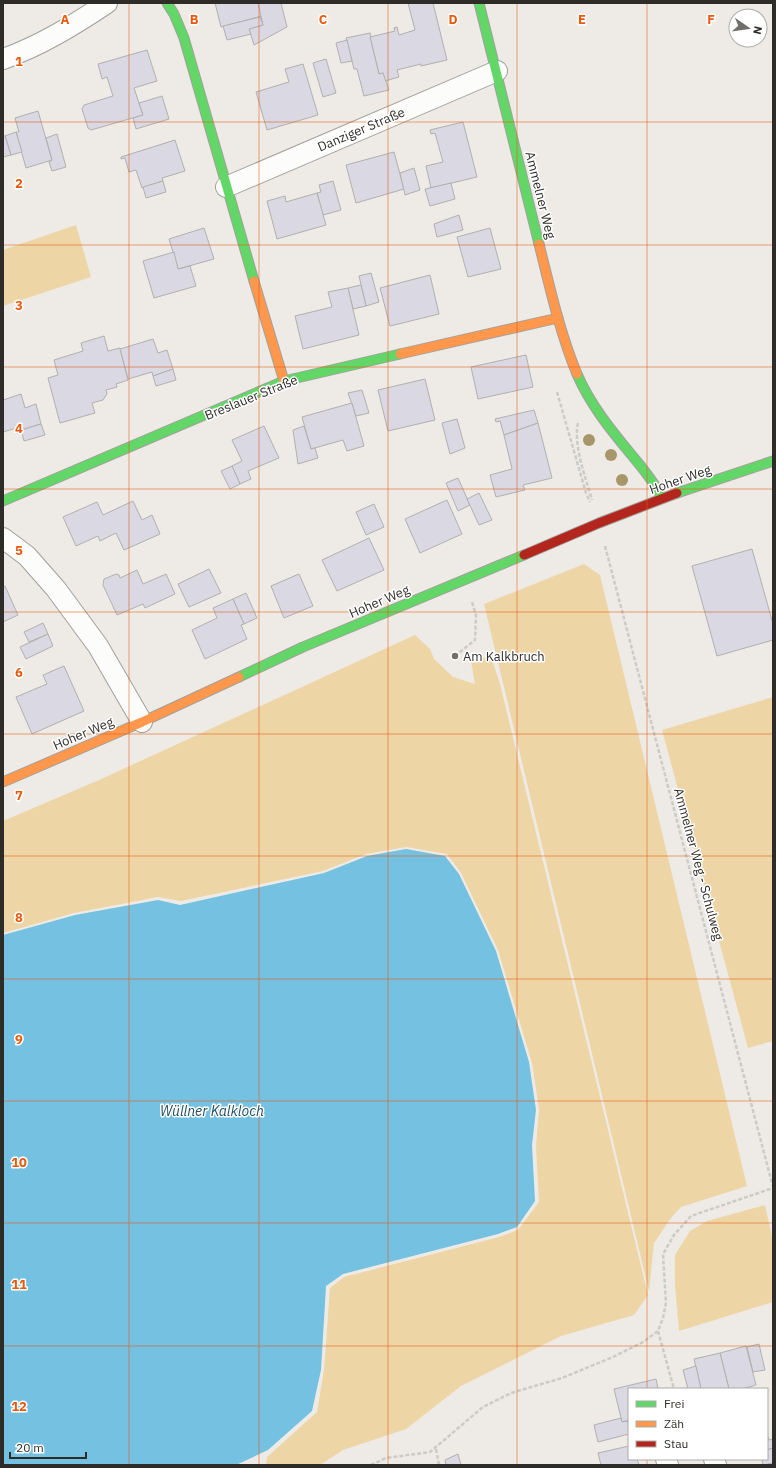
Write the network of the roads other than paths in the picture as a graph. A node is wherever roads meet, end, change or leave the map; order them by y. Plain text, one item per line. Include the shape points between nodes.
1 (107, 3) edge
2 (167, 3) edge
3 (479, 3) edge
4 (3, 59) edge
5 (497, 71) junction
6 (226, 187) junction
7 (558, 318) junction
8 (284, 381) junction
9 (773, 461) edge
10 (662, 498) junction
11 (3, 501) edge
12 (3, 538) edge
13 (142, 722) junction
14 (3, 782) edge

1 - 4 street via 25,51
2 - 6 street via 184,38
3 - 5 street, Ammelner Weg
5 - 6 street, Danziger Straße
5 - 7 street, Ammelner Weg
6 - 8 street
7 - 8 street, Breslauer Straße
7 - 10 street, Ammelner Weg via 585,392 656,485
8 - 11 street, Breslauer Straße
9 - 10 street, Hoher Weg
10 - 13 street, Hoher Weg via 303,647
12 - 13 street via 27,556 56,589 98,646
13 - 14 street, Hoher Weg

